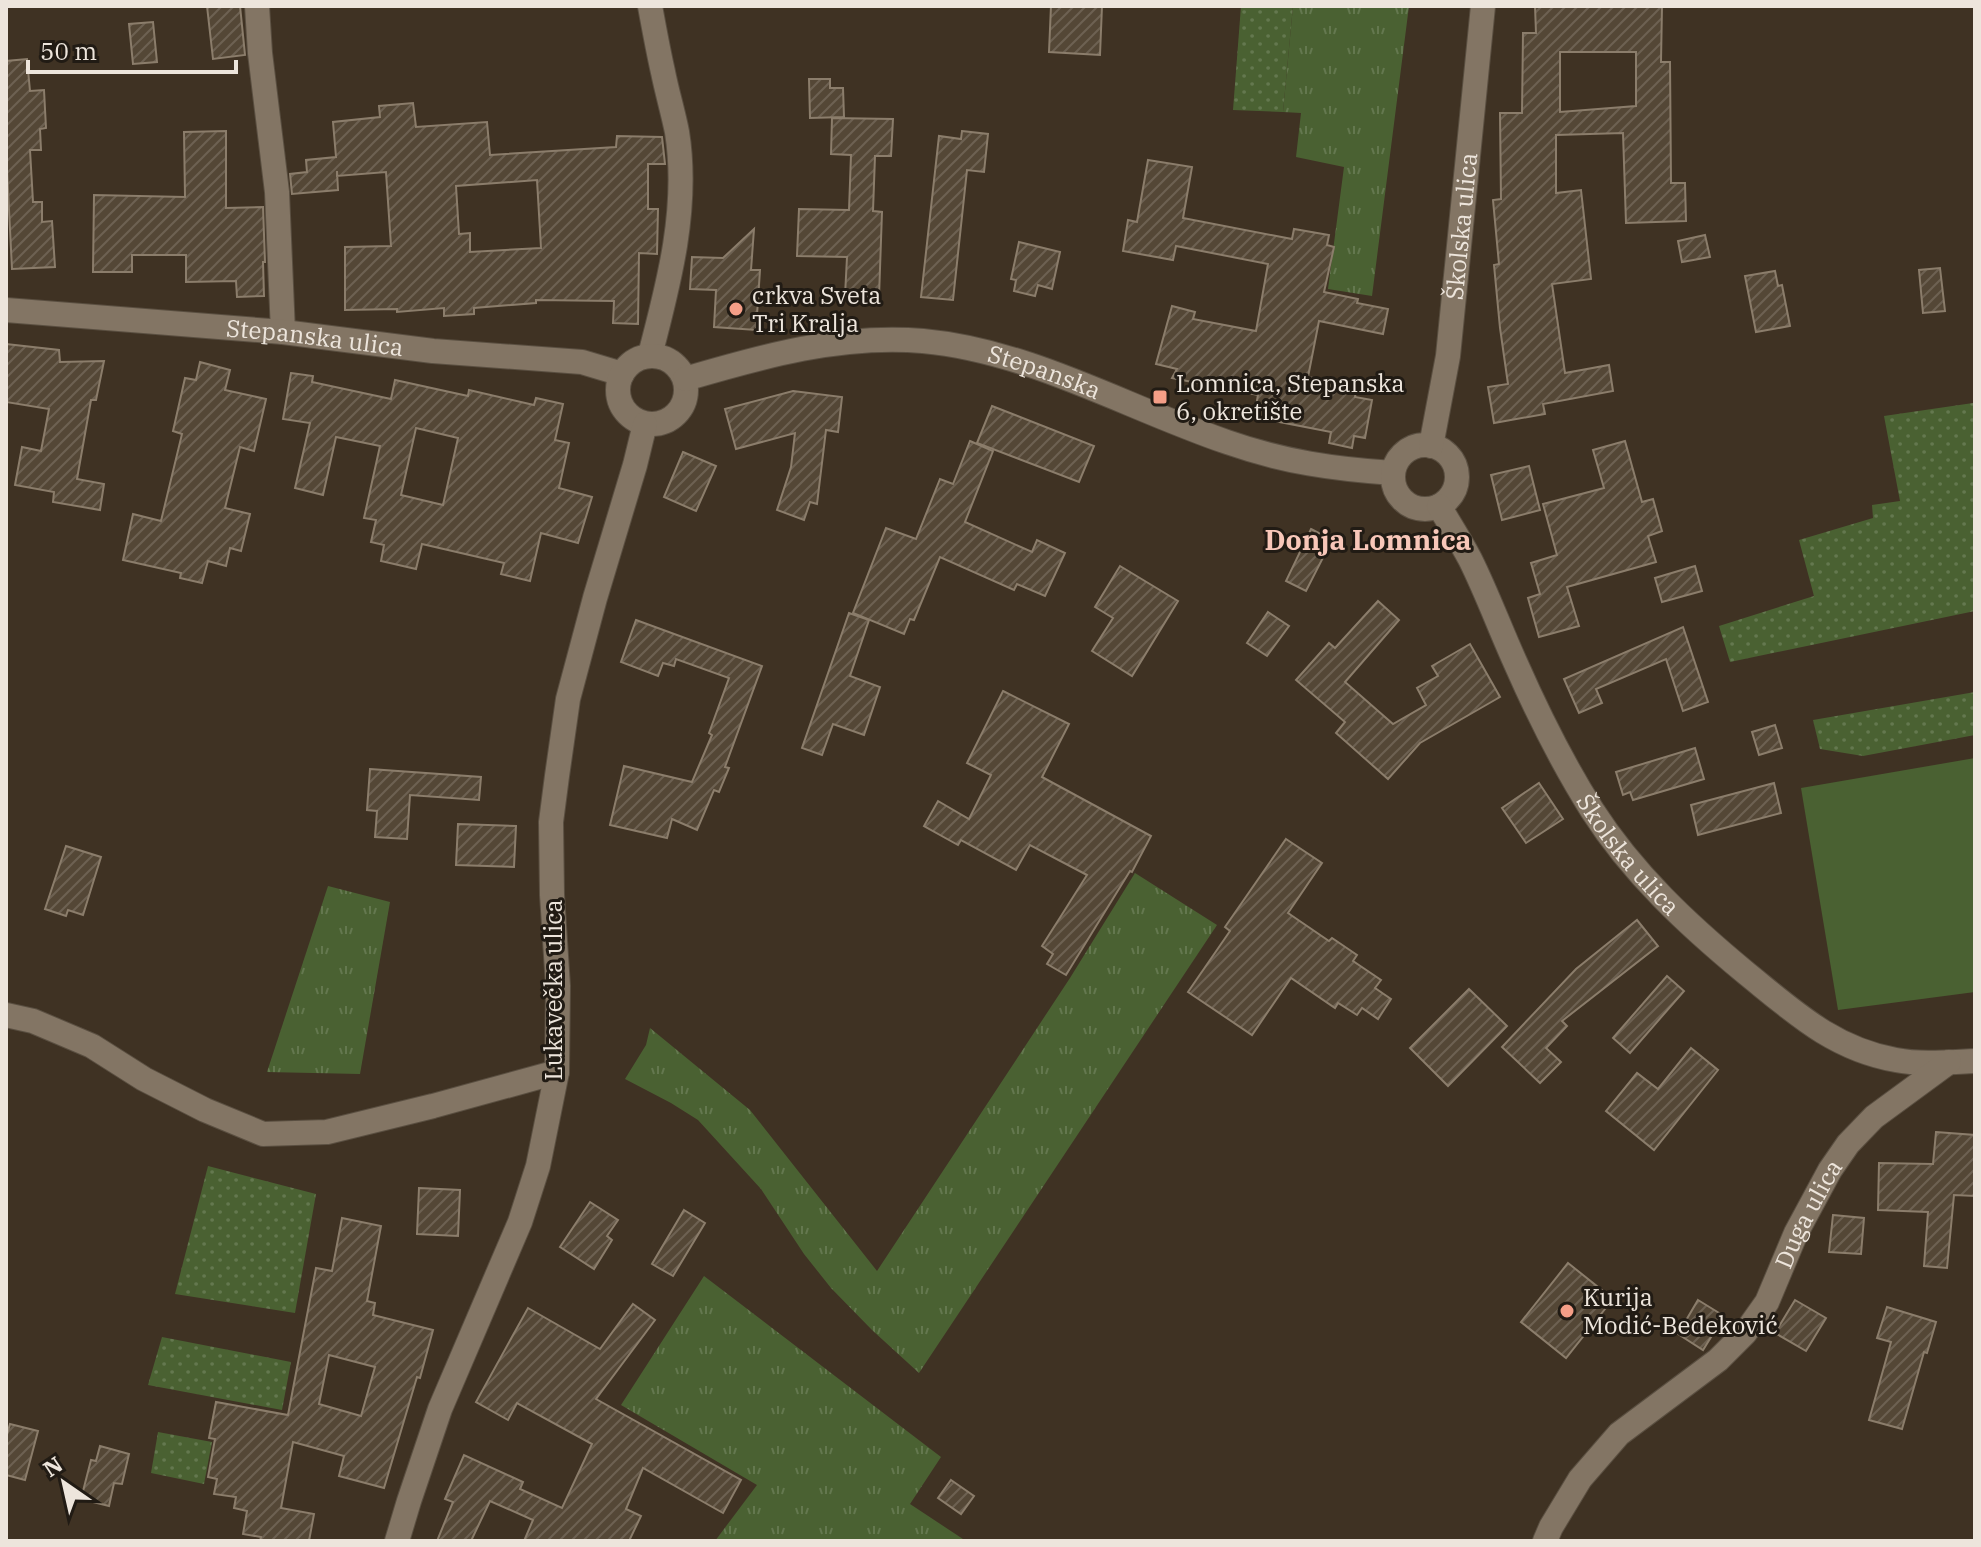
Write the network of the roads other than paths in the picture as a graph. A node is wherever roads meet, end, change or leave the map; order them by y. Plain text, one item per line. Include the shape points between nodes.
1 (257, 6) edge
2 (650, 6) edge
3 (1483, 6) edge
4 (6, 310) edge
5 (283, 332) junction
6 (650, 355) junction
7 (622, 374) junction
8 (685, 379) junction
9 (645, 424) junction
10 (1431, 446) junction
11 (1393, 473) junction
12 (1439, 506) junction
13 (6, 1015) edge
14 (1975, 1061) edge
15 (1949, 1062) junction
16 (557, 1072) junction
17 (397, 1541) edge
18 (1545, 1541) edge

1 - 5 street via 277,192
2 - 6 street via 677,133 680,182 677,238
3 - 10 street, Školska ulica via 1448,356
4 - 5 street, Stepanska ulica
5 - 7 street, Stepanska ulica via 582,362
6 - 7 street
6 - 8 street via 672,361
7 - 9 street via 618,397 623,409
8 - 9 street via 680,411 658,425
8 - 11 street, Stepanska via 803,348 874,339 924,341 1033,366 1255,451 1303,464
9 - 16 street, Lukavečka ulica via 568,699 557,776 551,822
10 - 11 street via 1402,454
10 - 12 street via 1450,457 1457,478 1455,489
11 - 12 street via 1398,495 1406,503 1416,508
12 - 15 street, Školska ulica via 1471,561 1517,668 1578,785 1618,846 1661,897 1733,962 1837,1041 1898,1061
13 - 16 street via 92,1046 144,1079 263,1134 327,1132
14 - 15 street
15 - 18 street, Duga ulica via 1874,1117 1848,1144 1796,1233 1767,1302 1745,1333 1718,1360 1619,1434 1580,1479
16 - 17 street, Lukavečka ulica via 538,1166 520,1222 440,1409

